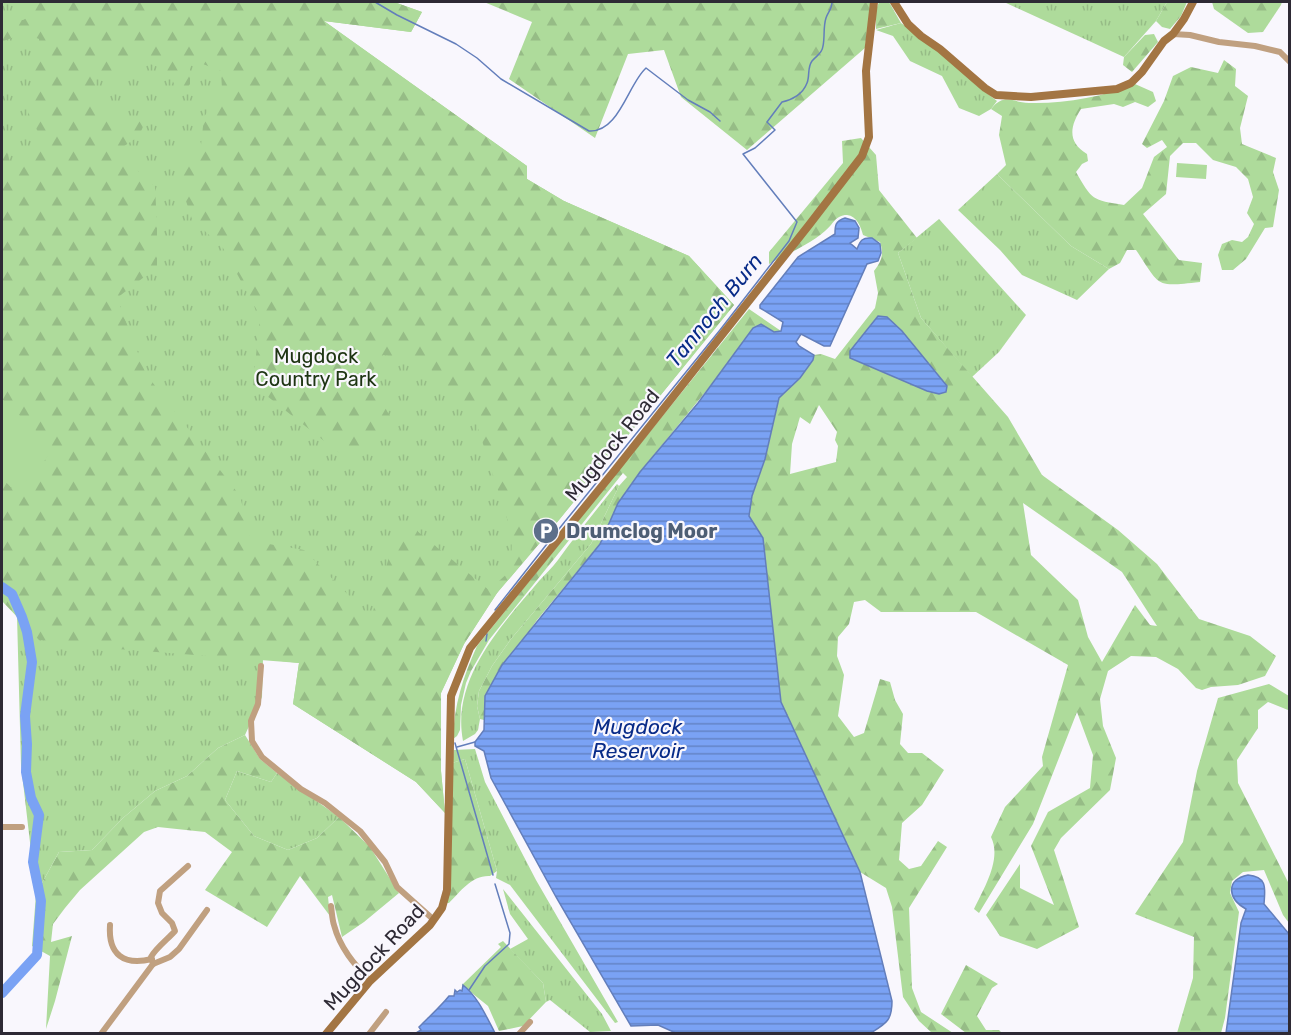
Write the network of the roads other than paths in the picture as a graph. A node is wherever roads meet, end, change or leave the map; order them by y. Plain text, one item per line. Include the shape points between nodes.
1 (874, 2) edge
2 (894, 2) edge
3 (1193, 2) edge
4 (1184, 19) junction
5 (1173, 34) junction
6 (1190, 35) junction
7 (1290, 62) edge
8 (261, 666) dead end
9 (2, 827) edge
10 (22, 827) dead end
11 (188, 866) dead end
12 (331, 906) dead end
13 (207, 910) dead end
14 (434, 920) junction
15 (110, 925) dead end
16 (153, 961) junction
17 (370, 981) junction
18 (386, 1012) dead end
19 (530, 1022) dead end
20 (101, 1034) edge
21 (326, 1034) edge
22 (369, 1034) edge
23 (519, 1034) edge

1 - 14 street, Mugdock Road via 866,71 869,137 862,156 470,648 451,696 447,890
2 - 5 street via 908,24 985,88 996,95 1011,97 1117,89 1131,83
3 - 4 street
4 - 5 street
4 - 6 street
5 - 6 street
6 - 7 street via 1280,52
8 - 14 street via 258,704 251,721 252,741 262,757 360,831 385,862 397,887
9 - 10 street
11 - 16 street via 160,891 158,903 176,931 154,950
12 - 17 street via 333,923 344,948
13 - 16 street via 179,949 170,957
14 - 17 street, Mugdock Road
15 - 16 street via 111,946 116,953 132,960
16 - 20 street
17 - 21 street, Mugdock Road
18 - 22 street
19 - 23 street

